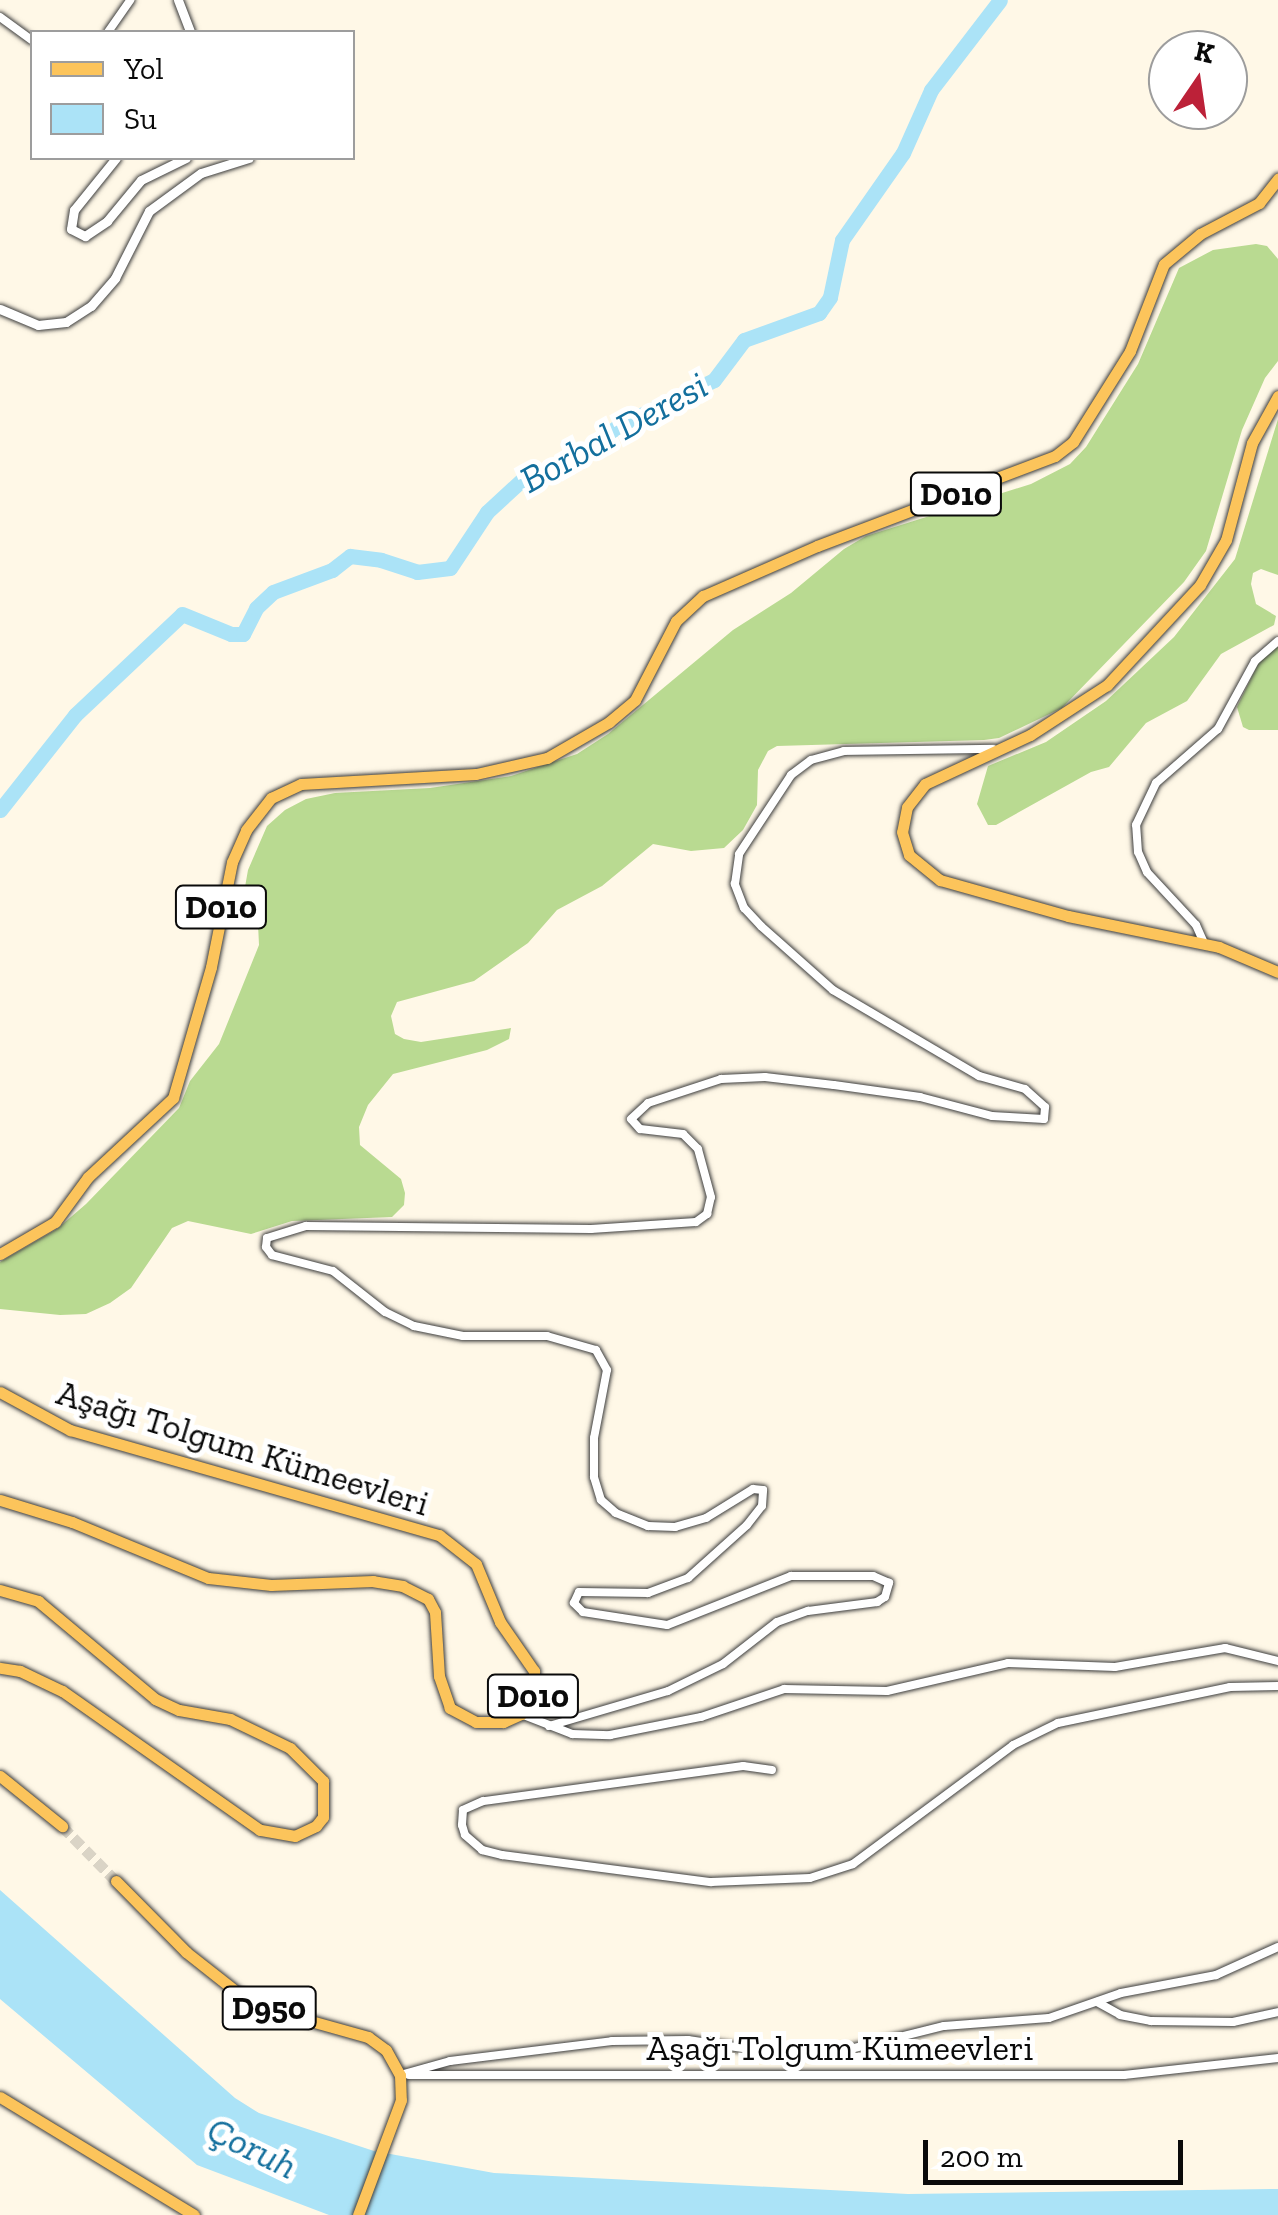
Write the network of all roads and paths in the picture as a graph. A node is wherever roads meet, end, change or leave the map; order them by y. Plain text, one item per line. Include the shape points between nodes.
1 (130, 0) edge
2 (178, 0) edge
3 (0, 17) edge
4 (109, 30) edge
5 (189, 30) edge
6 (30, 39) edge
7 (114, 160) edge
8 (182, 160) edge
9 (243, 160) edge
10 (1278, 179) edge
11 (0, 309) edge
12 (1278, 396) edge
13 (1278, 641) edge
14 (998, 750) junction
15 (1204, 944) junction
16 (1278, 972) edge
17 (0, 1254) edge
18 (0, 1392) edge
19 (0, 1500) edge
20 (0, 1590) edge
21 (1278, 1661) edge
22 (0, 1668) edge
23 (1278, 1686) edge
24 (521, 1714) junction
25 (549, 1726) junction
26 (772, 1770) dead end
27 (0, 1776) edge
28 (62, 1826) tunnel mouth
29 (116, 1881) tunnel mouth
30 (1278, 1947) edge
31 (1097, 2002) junction
32 (1278, 2012) edge
33 (1278, 2058) edge
34 (400, 2074) junction
35 (0, 2097) edge
36 (194, 2215) edge
37 (358, 2215) edge

1 - 4 street
2 - 5 street
3 - 6 street
7 - 8 street via 74,210 70,229 85,236 140,180
9 - 11 street via 201,174 149,211 115,278 66,322 38,325
10 - 17 main road, D010 via 1259,204 1200,234 1164,264 1130,351 1074,442 1036,466 817,546 703,596 676,621 634,700 574,745 512,768 311,782 271,798 232,862 211,967 173,1098 88,1178 55,1222
12 - 14 main road via 1252,444 1226,540 1200,585 1107,685
13 - 15 street via 1255,661 1224,721 1156,783 1134,833 1147,872 1196,924
14 - 15 main road via 936,776 914,795 902,832 918,864 940,880 987,896
14 - 25 street via 844,751 811,760 791,775 739,854 734,884 752,917 833,990 979,1076 1025,1089 1045,1107 1044,1119 976,1114 920,1097 834,1084 721,1079 648,1103 631,1119 640,1129 683,1134 698,1149 711,1197 707,1214 696,1222 591,1229 306,1226 268,1238 272,1255 333,1272 414,1326 463,1336 561,1338 596,1350 607,1370 594,1438 596,1488 616,1512 648,1526 675,1527 763,1490 762,1506 746,1525 688,1578 648,1592 579,1592 574,1603 582,1612 666,1625 790,1576 873,1576 889,1583 885,1597 867,1606 808,1611 777,1622 723,1664 668,1691
15 - 16 main road
18 - 24 main road, Aşağı Tolgum Kümeevleri / D010 via 70,1430 455,1544 476,1564 500,1622 534,1671 534,1695
19 - 24 main road, D010 via 208,1578 403,1586 428,1599 435,1612 450,1708 490,1724
20 - 22 main road via 38,1601 155,1699 230,1720 290,1748 324,1781 323,1817 295,1836 260,1830 62,1691
21 - 25 street via 1224,1648 1114,1667 1008,1663 888,1690 784,1690 643,1730 591,1736
23 - 26 street via 1230,1686 1058,1723 1013,1745 853,1864 810,1878 712,1882 502,1855 482,1850 462,1825 463,1810 483,1801 743,1766
24 - 25 street
27 - 28 main road
29 - 34 main road, D950 via 220,1982 275,2011 379,2042
30 - 31 street, Aşağı Tolgum Kümeevleri via 1216,1975
31 - 32 street via 1150,2022 1233,2022
31 - 34 street, Aşağı Tolgum Kümeevleri via 1037,2020 944,2026 842,2051 789,2055 688,2040 612,2041 450,2061
33 - 34 street, Aşağı Tolgum Kümeevleri via 1124,2076
34 - 37 main road via 401,2100
35 - 36 main road

